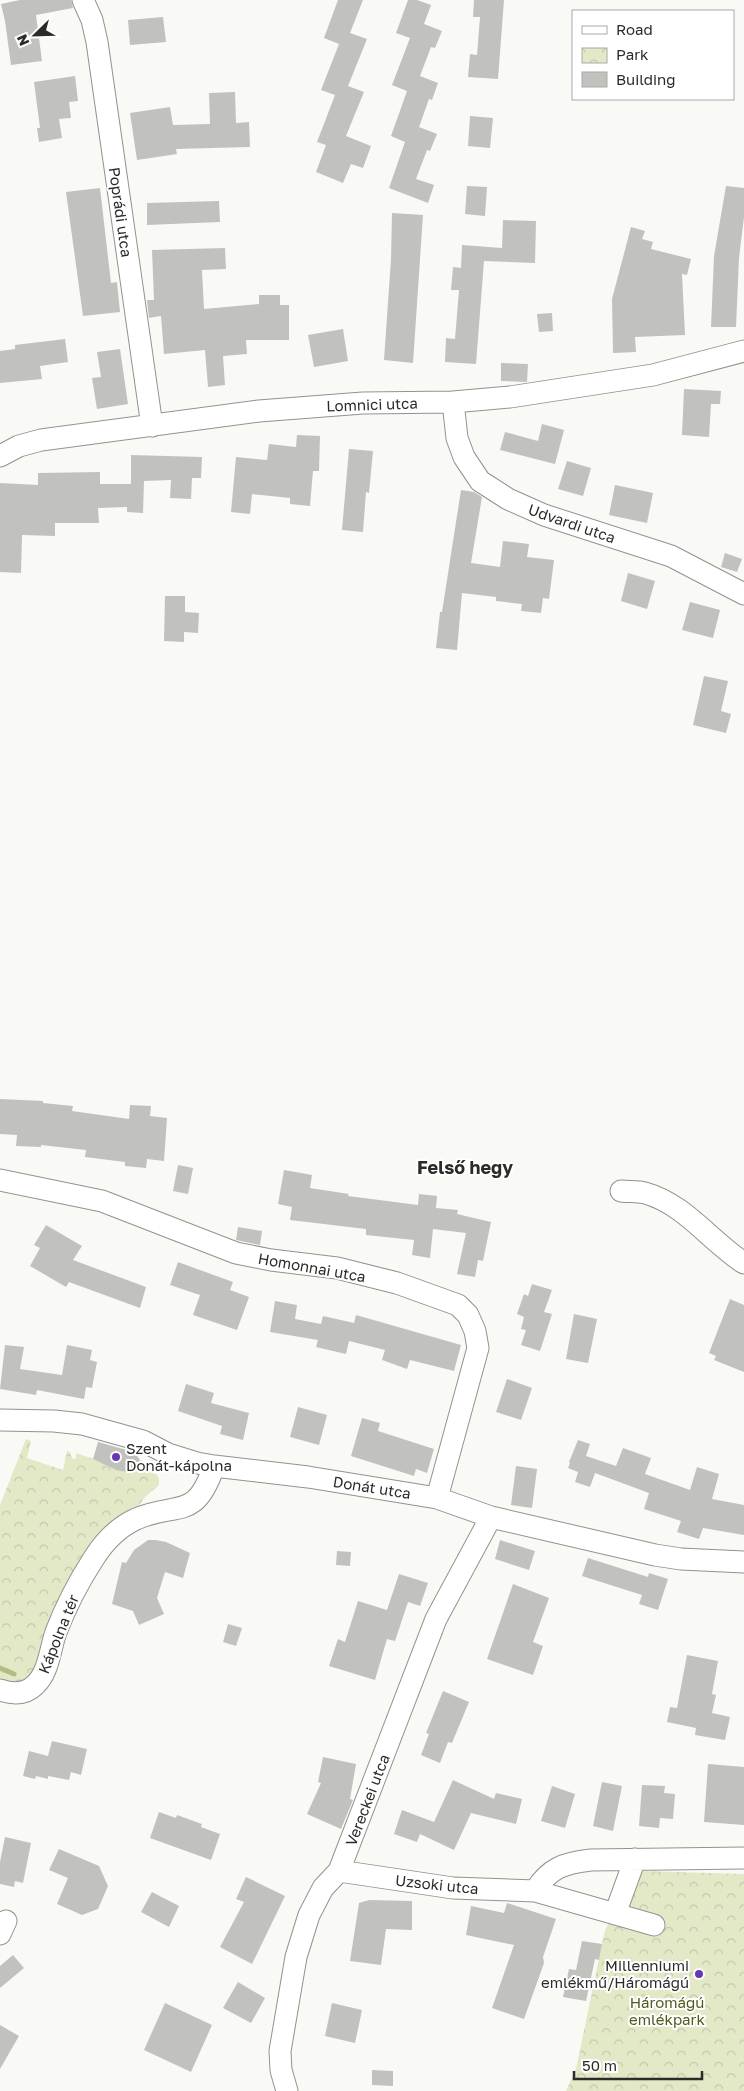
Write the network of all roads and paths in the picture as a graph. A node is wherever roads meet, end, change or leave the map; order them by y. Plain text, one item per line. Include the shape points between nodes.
1 (82, 0) edge
2 (744, 351) edge
3 (453, 402) junction
4 (152, 426) junction
5 (0, 456) edge
6 (744, 594) edge
7 (0, 1180) edge
8 (621, 1191) dead end
9 (744, 1263) edge
10 (0, 1420) edge
11 (214, 1466) junction
12 (437, 1498) junction
13 (491, 1517) junction
14 (744, 1562) edge
15 (0, 1690) edge
16 (744, 1858) edge
17 (635, 1859) junction
18 (339, 1871) junction
19 (535, 1891) junction
20 (615, 1914) junction
21 (654, 1925) dead end
22 (287, 2091) edge

1 - 4 street, Poprádi utca via 92,20 97,42
2 - 3 street, Lomnici utca via 613,383
3 - 4 street, Lomnici utca via 364,403 259,411
3 - 6 street, Udvardi utca via 457,438 464,457 480,481 508,499 544,515 672,556
4 - 5 street, Lomnici utca via 41,440
7 - 12 street, Homonnai utca via 102,1201 236,1253 337,1268 397,1283 458,1305 468,1315 478,1348
8 - 9 street via 644,1193 671,1205
10 - 11 street, Donát utca via 82,1424 143,1441 168,1454
11 - 12 street, Donát utca
11 - 15 street, Kápolna tér via 208,1484 192,1504 180,1510 135,1520 110,1538 95,1556 69,1602 55,1634 44,1673 36,1685 25,1692 12,1694
12 - 13 street, Donát utca
13 - 14 street, Donát utca via 655,1555
13 - 18 street, Vereckei utca via 436,1619
16 - 17 street
17 - 19 street via 570,1862 542,1879
17 - 20 street
18 - 19 street, Uzsoki utca via 453,1888
18 - 22 street, Vereckei utca via 323,1888 309,1915 296,1957 280,2051
19 - 20 street, Uzsoki utca
20 - 21 street, Uzsoki utca

